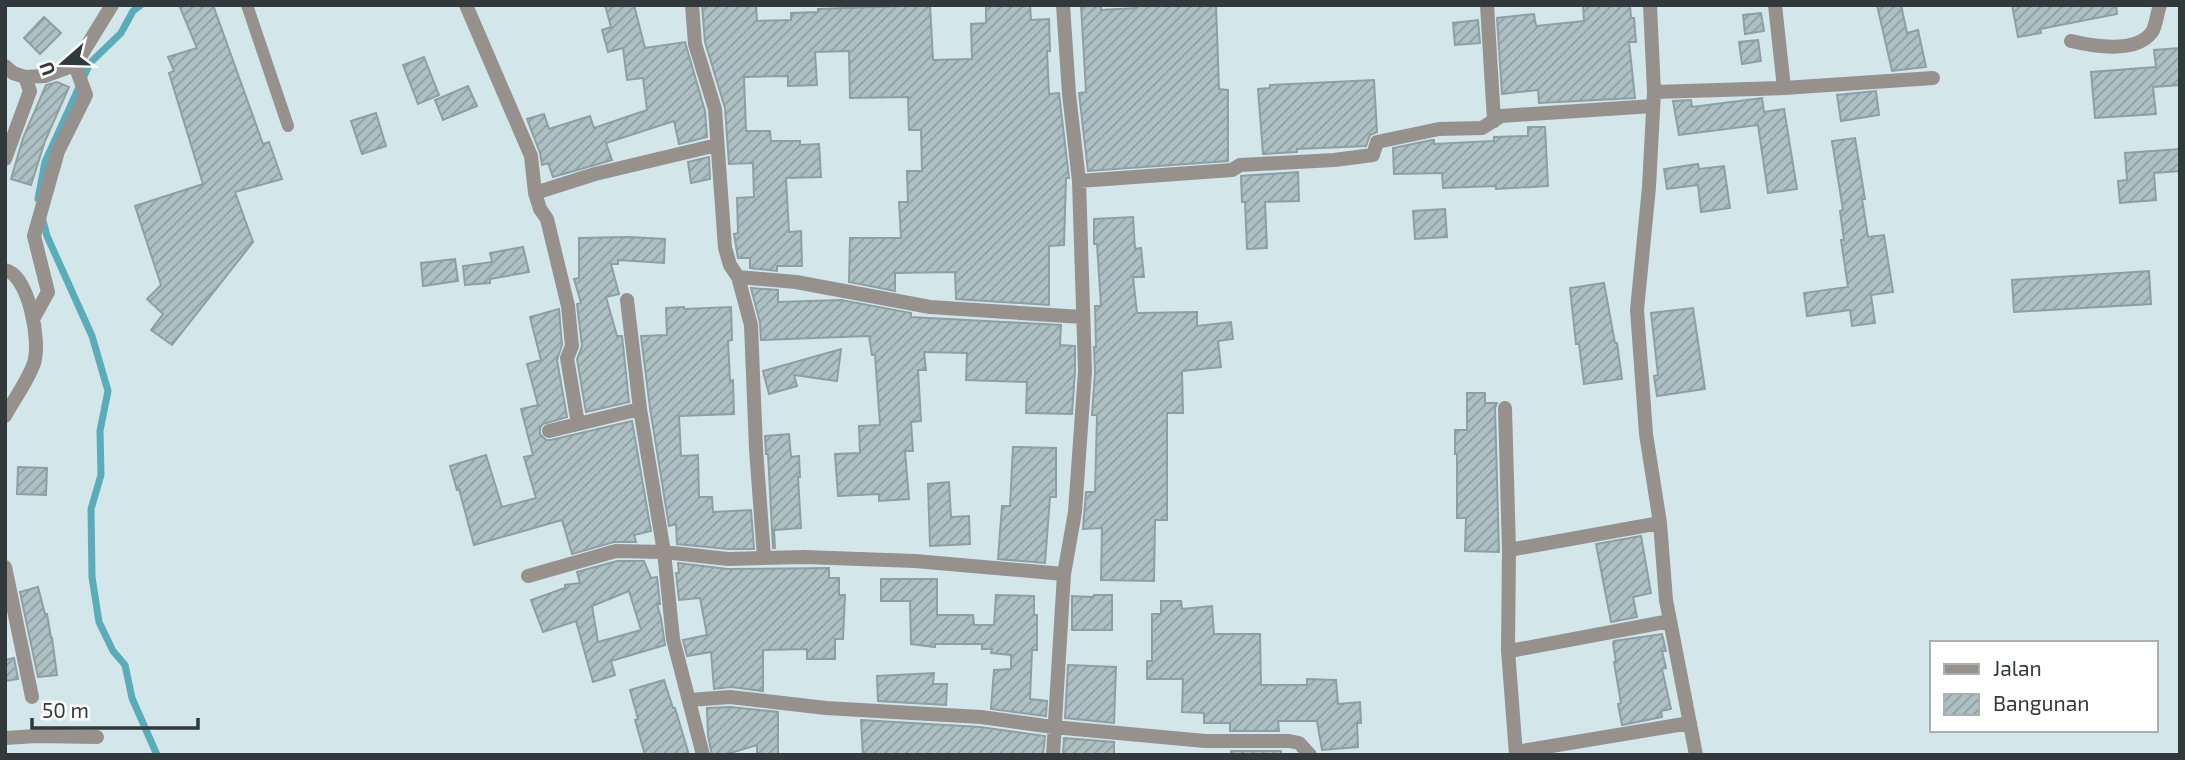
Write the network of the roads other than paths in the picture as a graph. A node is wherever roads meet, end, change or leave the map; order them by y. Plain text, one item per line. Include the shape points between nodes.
1 (112, 5) edge
2 (247, 5) edge
3 (466, 5) edge
4 (692, 5) edge
5 (1063, 5) edge
6 (1487, 5) edge
7 (1650, 5) edge
8 (1775, 5) edge
9 (2160, 5) edge
10 (2071, 41) dead end
11 (5, 66) edge
12 (76, 66) junction
13 (25, 77) junction
14 (1933, 78) dead end
15 (1784, 88) junction
16 (1654, 99) junction
17 (1494, 121) junction
18 (288, 126) dead end
19 (717, 145) junction
20 (5, 159) edge
21 (1079, 181) junction
22 (535, 193) junction
23 (5, 270) edge
24 (738, 277) junction
25 (627, 300) dead end
26 (1082, 317) junction
27 (33, 319) junction
28 (1505, 408) dead end
29 (640, 409) junction
30 (5, 416) edge
31 (578, 424) junction
32 (549, 431) dead end
33 (1660, 523) junction
34 (1509, 550) junction
35 (664, 552) junction
36 (764, 557) junction
37 (5, 567) edge
38 (1064, 574) junction
39 (528, 576) dead end
40 (1670, 621) junction
41 (1508, 650) junction
42 (33, 697) dead end
43 (689, 700) junction
44 (1690, 723) junction
45 (1054, 727) junction
46 (97, 737) dead end
47 (5, 738) edge
48 (1516, 753) edge
49 (703, 755) edge
50 (1053, 755) edge
51 (1310, 755) edge
52 (1696, 755) edge

1 - 12 street
2 - 18 lane
3 - 22 street via 531,156
4 - 19 street via 695,44 715,109
5 - 21 street
6 - 17 street
7 - 16 street
8 - 15 street
9 - 10 street via 2152,32 2140,41 2123,46
11 - 13 street
12 - 13 street
12 - 27 street via 86,94 58,150 33,236 48,292
13 - 20 street via 30,91
14 - 15 street
15 - 16 street
16 - 17 street via 1501,116
16 - 33 street via 1637,310 1646,433
17 - 21 street via 1482,128 1439,130 1377,142 1373,155
19 - 22 street
19 - 24 street via 725,248
21 - 26 street
22 - 31 street via 547,219 568,306 572,346 567,358
23 - 27 street via 20,280
24 - 26 street via 796,282 930,307
24 - 36 street via 751,325
25 - 29 street
26 - 38 street via 1085,371 1076,512
27 - 30 street via 34,363
28 - 34 street
29 - 31 street
29 - 35 street
31 - 32 street
33 - 34 street
33 - 40 street
34 - 41 street
35 - 36 street via 728,559
35 - 39 street via 616,551
35 - 43 street via 673,639
36 - 38 street via 915,561
37 - 42 street
38 - 45 street
40 - 41 street
40 - 44 street
41 - 48 street
43 - 45 street via 730,697
43 - 49 street
44 - 48 street
44 - 52 street
45 - 50 street
45 - 51 street via 1205,741 1289,741 1299,743
46 - 47 street

